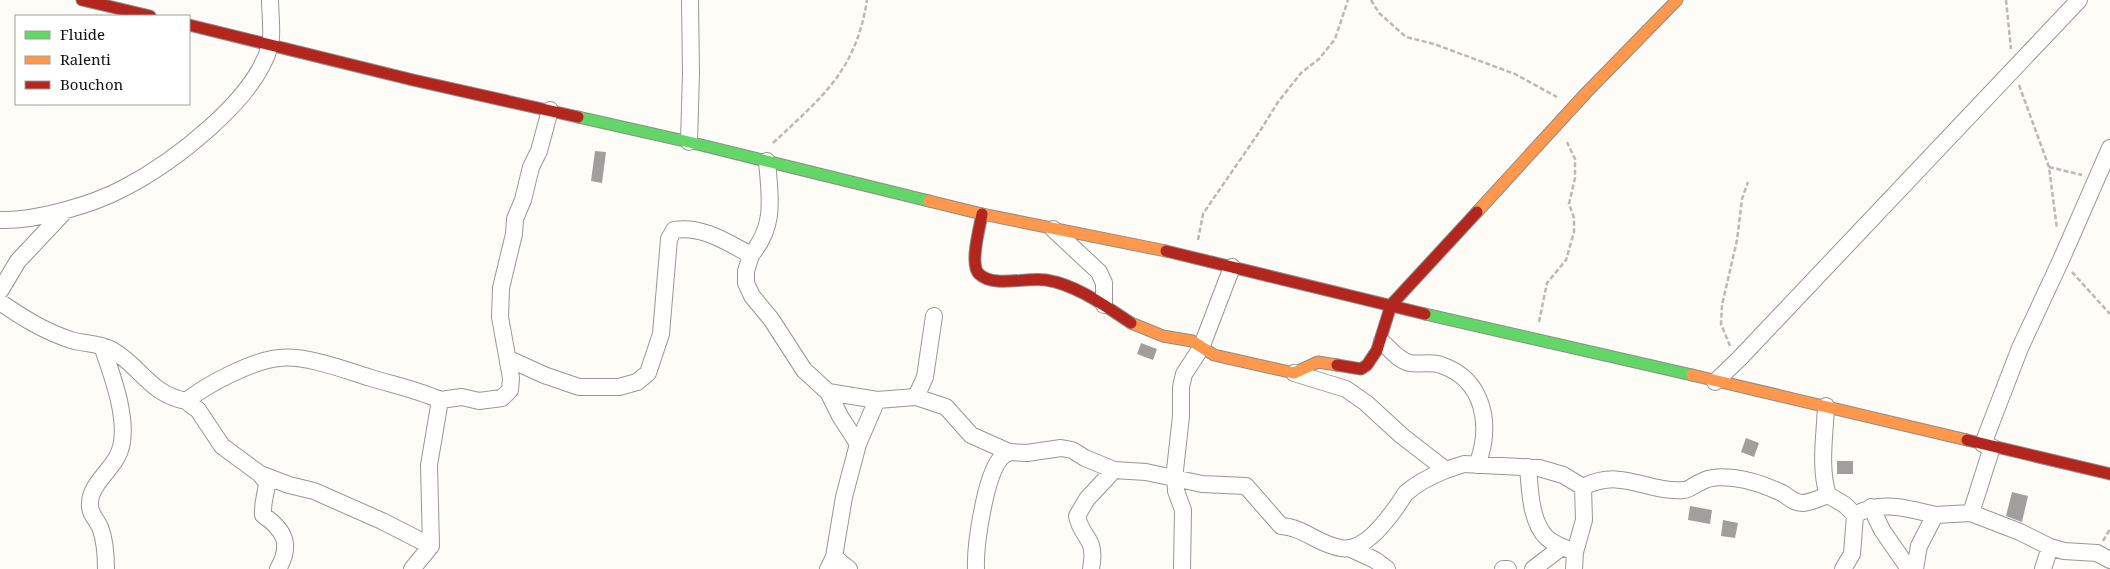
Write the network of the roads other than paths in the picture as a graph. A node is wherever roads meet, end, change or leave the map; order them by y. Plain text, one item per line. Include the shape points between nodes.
1 (82, 0) edge
2 (270, 0) edge
3 (690, 0) edge
4 (1677, 0) edge
5 (2079, 0) edge
6 (146, 15) edge
7 (190, 26) edge
8 (270, 45) junction
9 (550, 110) junction
10 (689, 142) junction
11 (2110, 148) edge
12 (767, 161) junction
13 (66, 210) junction
14 (982, 214) junction
15 (0, 220) edge
16 (1051, 227) junction
17 (751, 255) junction
18 (1232, 267) junction
19 (0, 291) edge
20 (0, 302) edge
21 (1391, 305) junction
22 (1104, 306) junction
23 (934, 316) dead end
24 (1382, 342) junction
25 (102, 346) junction
26 (1202, 348) junction
27 (509, 359) junction
28 (1294, 373) junction
29 (1715, 382) junction
30 (828, 392) junction
31 (916, 397) junction
32 (440, 400) junction
33 (877, 400) junction
34 (186, 401) junction
35 (1826, 406) junction
36 (858, 444) junction
37 (1987, 446) junction
38 (1009, 452) junction
39 (1477, 465) junction
40 (1528, 467) junction
41 (1114, 470) junction
42 (1446, 470) junction
43 (260, 474) junction
44 (2110, 474) edge
45 (1175, 479) junction
46 (1582, 487) junction
47 (1828, 495) junction
48 (1871, 507) junction
49 (1971, 513) junction
50 (1855, 515) junction
51 (1935, 515) junction
52 (431, 546) junction
53 (2050, 547) junction
54 (1349, 548) junction
55 (1568, 549) junction
56 (2110, 560) edge
57 (831, 563) edge
58 (106, 569) edge
59 (278, 569) edge
60 (412, 569) edge
61 (849, 569) edge
62 (976, 569) edge
63 (1091, 569) edge
64 (1182, 569) edge
65 (1387, 569) edge
66 (1503, 569) edge
67 (1508, 569) edge
68 (1533, 569) edge
69 (1574, 569) edge
70 (1843, 569) edge
71 (1909, 569) edge
72 (1915, 569) edge
73 (2043, 569) edge

1 - 6 main road
2 - 8 street
3 - 10 street via 692,72
4 - 21 main road via 1586,93
5 - 29 street
7 - 8 main road
8 - 9 main road
8 - 13 street via 254,81 230,110 175,156 123,188
9 - 10 main road
9 - 27 street via 515,219 501,288 500,317
10 - 12 main road
11 - 37 street via 2020,348
12 - 14 main road
12 - 17 street via 768,225 762,242
13 - 15 street
13 - 19 street via 18,261
14 - 16 main road
14 - 22 main road via 974,262 978,273 993,282 1023,279 1066,285
16 - 18 main road
16 - 22 street via 1099,272 1104,282
17 - 27 street via 715,236 687,228 674,230 669,239 660,334 648,373 637,382 619,387 579,387
17 - 30 street via 746,283 752,296 804,370
18 - 21 main road
18 - 26 street
20 - 25 street via 36,327
21 - 24 main road
21 - 29 main road
22 - 26 main road via 1131,323 1163,336 1192,341
23 - 31 street via 925,377
24 - 28 main road via 1367,366 1361,369 1318,362
24 - 39 street via 1409,363 1438,364 1452,369 1467,381 1482,406 1485,423 1483,450
25 - 34 street via 112,350 170,397
25 - 58 street via 113,378 123,433 117,458 91,495 92,515 103,538
26 - 28 main road via 1214,355
26 - 45 street via 1184,374 1181,387
27 - 32 street via 510,390 502,398
28 - 42 street via 1346,389
29 - 35 main road
30 - 33 street
30 - 36 street
31 - 33 street
31 - 38 street via 946,407 971,435
32 - 34 street via 328,366 279,358 258,362 200,390
32 - 52 street via 429,465
33 - 36 street
34 - 43 street via 198,410 222,446
35 - 37 main road
35 - 47 street via 1824,480
36 - 57 street
37 - 44 main road
37 - 49 street
38 - 41 street via 1061,448
38 - 62 street via 1000,459 988,486 980,520
39 - 40 street
39 - 42 street via 1464,464
40 - 46 street via 1563,475
40 - 55 street via 1536,522 1546,537
41 - 45 street via 1146,472
41 - 63 street via 1087,499 1077,516 1092,544
42 - 54 street via 1420,482 1405,494 1377,531 1361,544
43 - 52 street via 314,491
43 - 59 street via 267,483 263,516 285,540 286,548
45 - 54 street via 1246,486 1281,526 1294,526 1326,543
45 - 64 street via 1183,510
46 - 47 street via 1608,479 1624,479 1686,491 1703,480 1716,477 1761,484 1785,494 1794,502 1804,503
46 - 55 street via 1584,520
47 - 50 street
48 - 50 street
48 - 51 street via 1888,506
48 - 71 street via 1882,530
49 - 51 street
49 - 53 street
50 - 70 street via 1852,554
51 - 72 street via 1919,546
52 - 60 street
53 - 56 street via 2097,553
53 - 73 street
54 - 65 street
55 - 68 street
55 - 69 street
57 - 61 street
66 - 67 street

